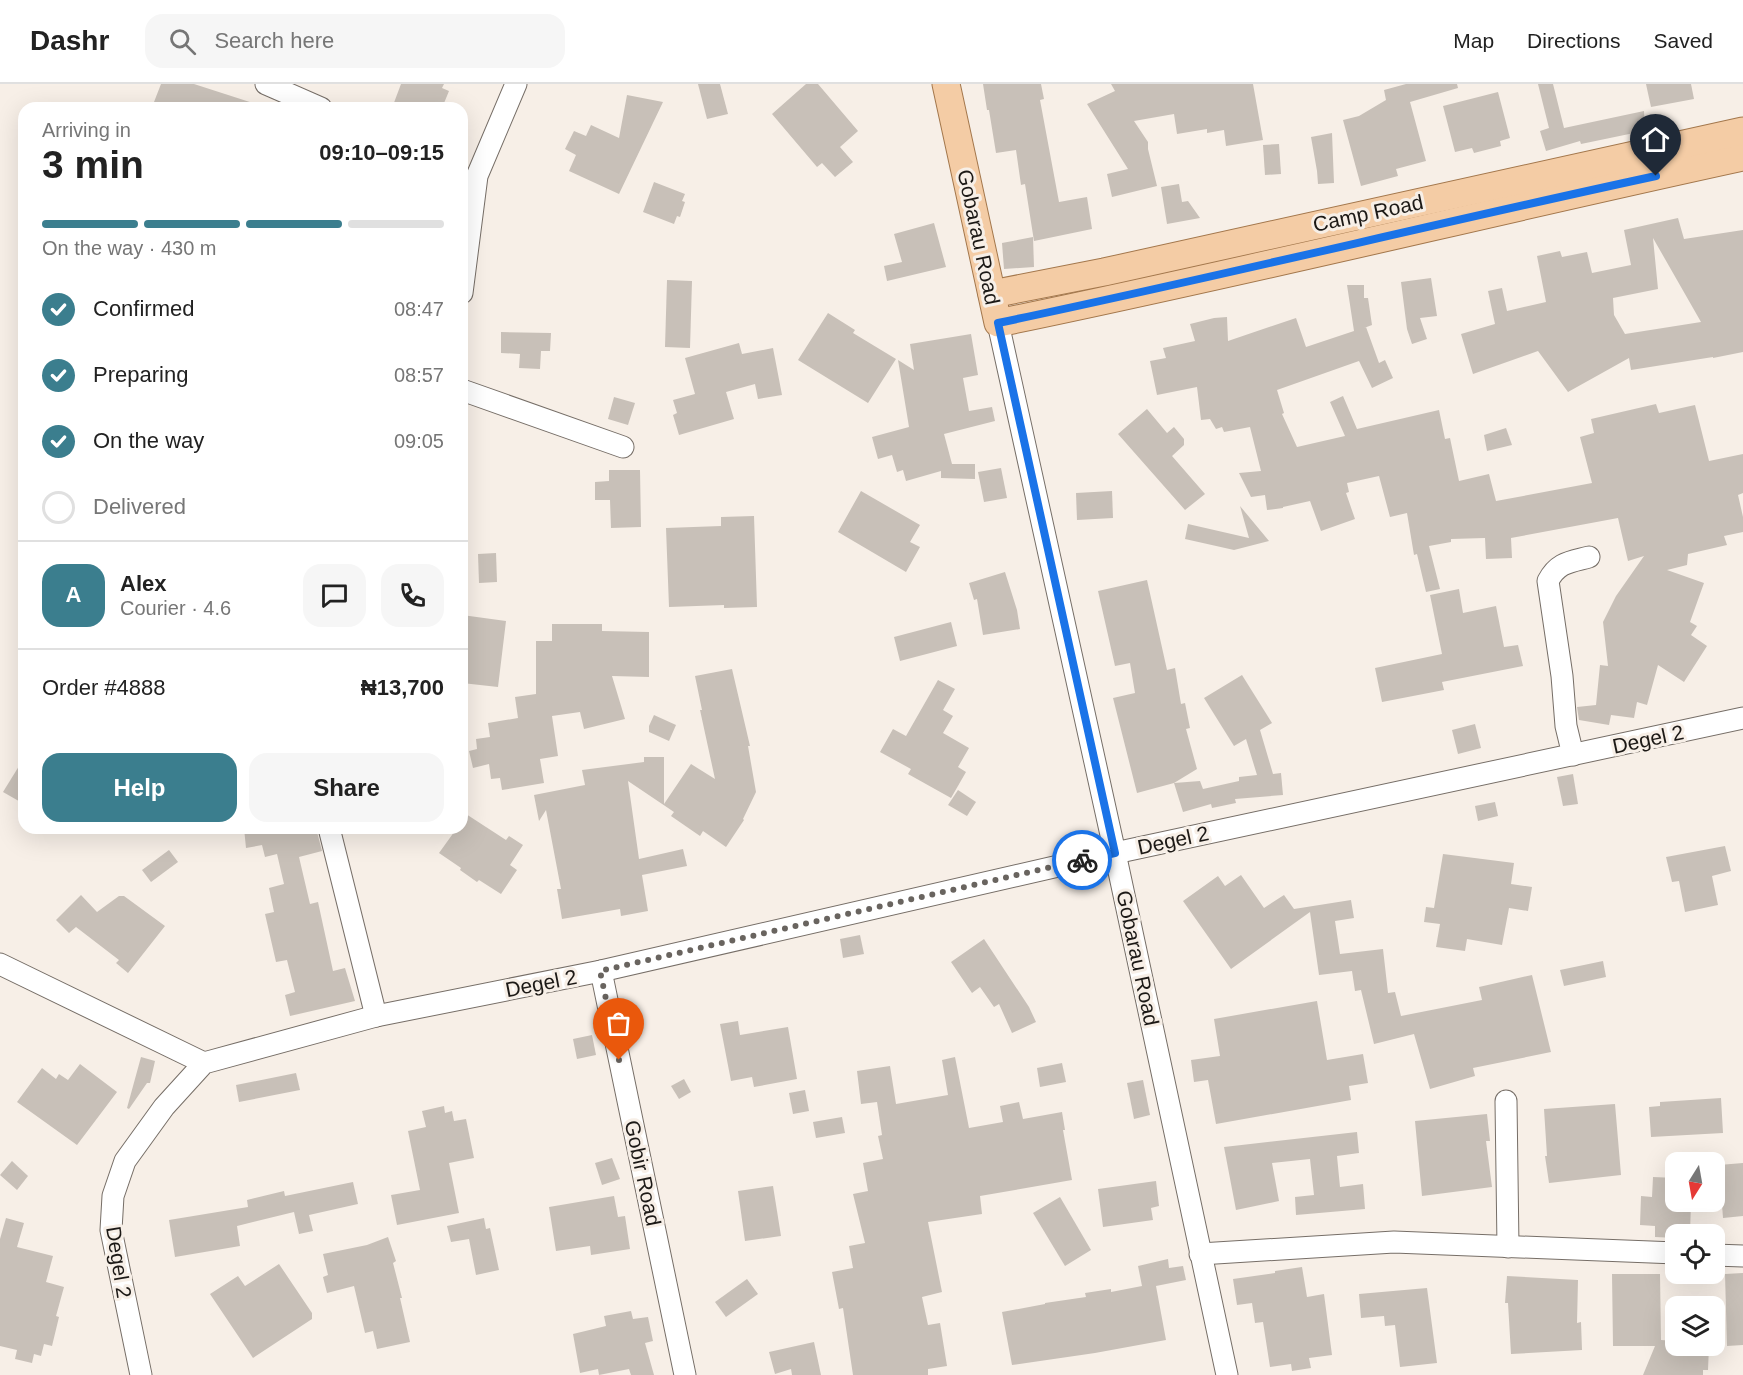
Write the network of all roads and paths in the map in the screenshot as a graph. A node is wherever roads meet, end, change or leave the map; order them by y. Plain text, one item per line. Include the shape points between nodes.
1 (267, 84) edge
2 (516, 84) edge
3 (946, 84) edge
4 (308, 102) edge
5 (1743, 131) edge
6 (1743, 157) edge
7 (470, 173) edge
8 (468, 203) edge
9 (1104, 272) junction
10 (992, 294) junction
11 (1110, 300) junction
12 (998, 323) junction
13 (468, 392) edge
14 (623, 447) dead end
15 (1589, 558) dead end
16 (1743, 718) edge
17 (1573, 755) junction
18 (330, 834) edge
19 (1115, 853) junction
20 (0, 964) edge
21 (600, 971) junction
22 (376, 1016) junction
23 (204, 1064) junction
24 (1506, 1101) dead end
25 (1508, 1247) junction
26 (1665, 1253) edge
27 (1200, 1254) junction
28 (1725, 1255) edge
29 (1743, 1256) edge
30 (138, 1374) edge
31 (685, 1375) edge
32 (1227, 1375) edge

1 - 4 street
2 - 7 street
3 - 10 main road, Gobarau Road
5 - 9 main road, Camp Road
6 - 11 main road, Camp Road
7 - 8 street
9 - 10 main road, Camp Road
9 - 11 main road
10 - 12 main road, Gobarau Road
11 - 12 main road, Camp Road
12 - 19 street, Gobarau Road
13 - 14 street
15 - 17 street via 1561,565 1548,581
16 - 17 street, Degel 2
17 - 19 street, Degel 2
18 - 22 street
19 - 21 street, Degel 2
19 - 27 street, Gobarau Road
20 - 23 street
21 - 22 street, Degel 2
21 - 31 street, Gobir Road
22 - 23 street, Degel 2
23 - 30 street, Degel 2 via 164,1107 125,1161 113,1196 111,1230
24 - 25 street
25 - 26 street
25 - 27 street via 1394,1242
27 - 32 street, Gobarau Road
28 - 29 street

